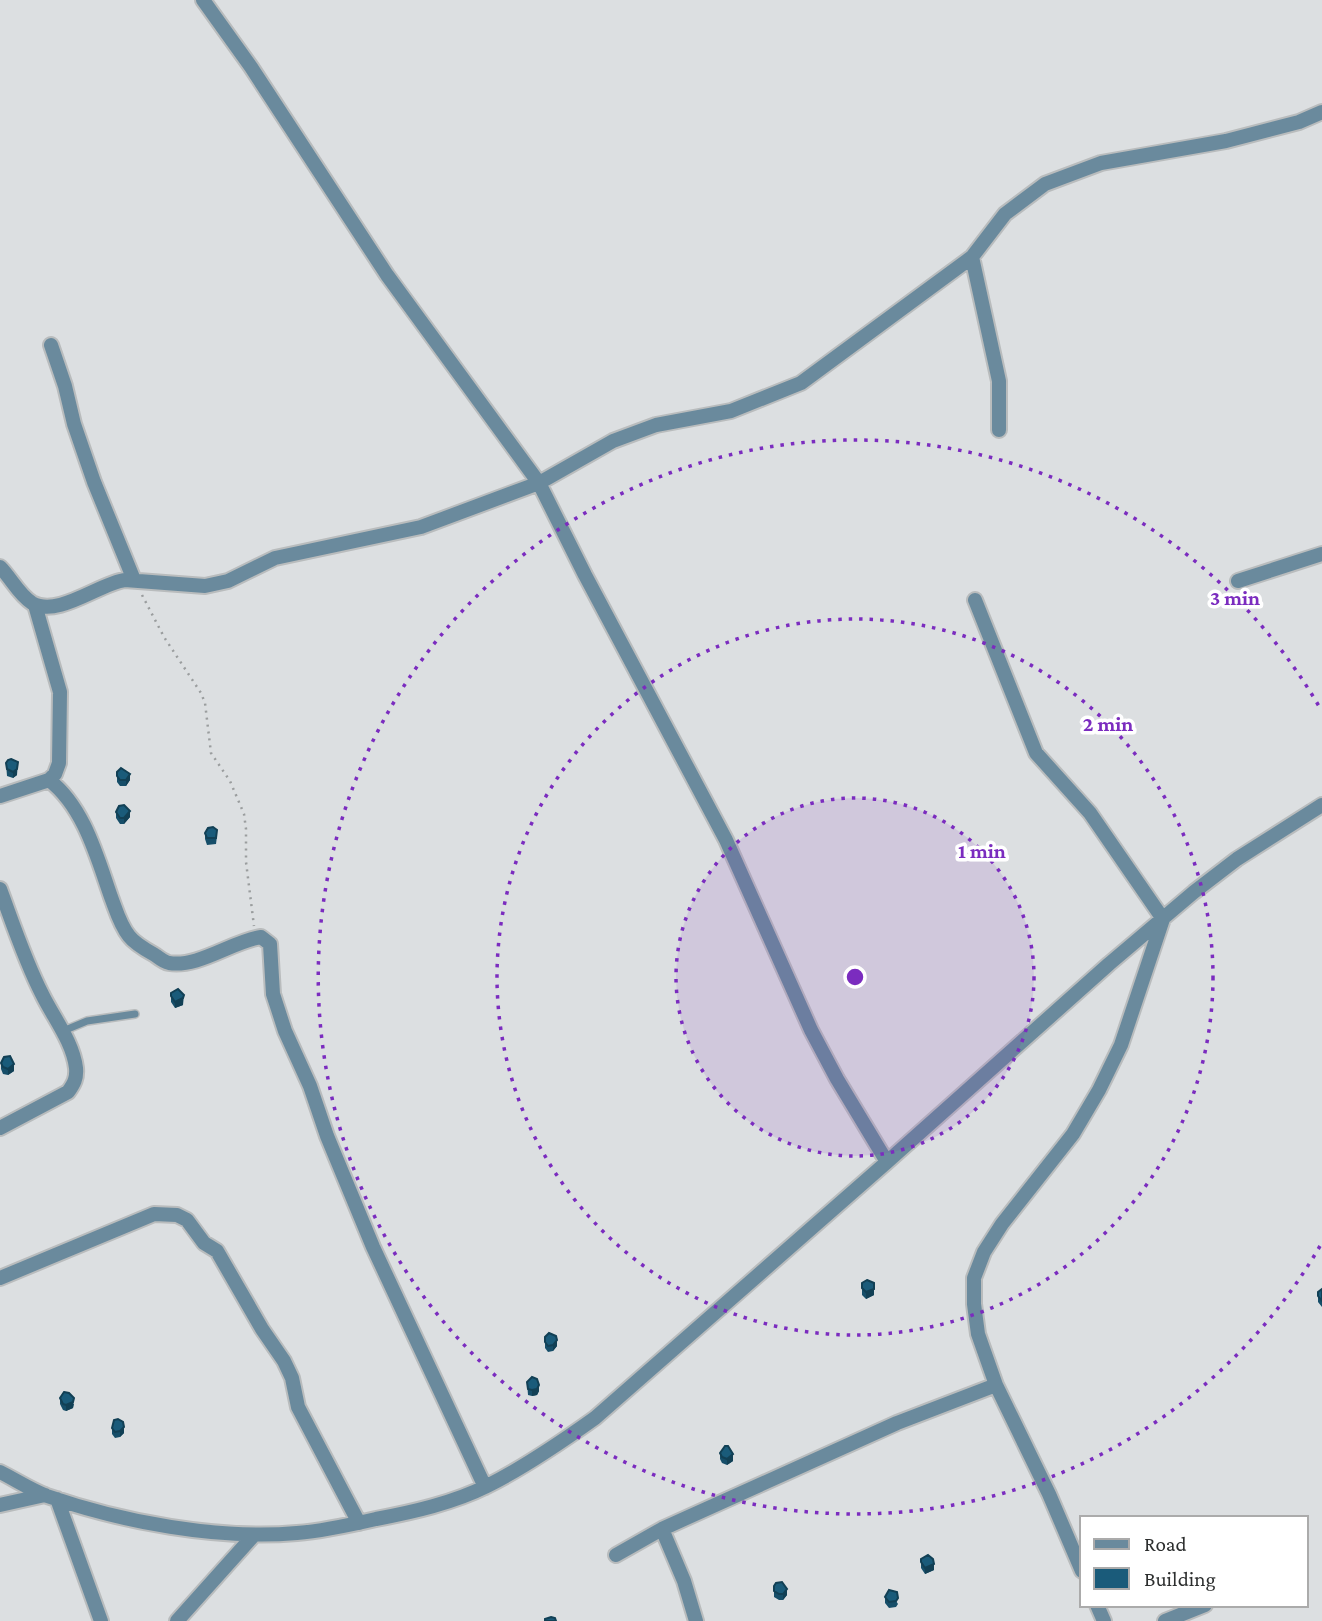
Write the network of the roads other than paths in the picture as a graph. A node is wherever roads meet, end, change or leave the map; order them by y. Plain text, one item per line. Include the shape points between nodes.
1 (203, 0) edge
2 (1322, 112) edge
3 (972, 257) junction
4 (51, 345) dead end
5 (999, 430) dead end
6 (539, 483) junction
7 (1322, 554) edge
8 (0, 567) edge
9 (134, 580) junction
10 (1238, 581) dead end
11 (975, 600) dead end
12 (35, 605) junction
13 (49, 780) junction
14 (0, 796) edge
15 (1322, 805) edge
16 (0, 889) edge
17 (1163, 919) junction
18 (135, 1014) dead end
19 (62, 1032) junction
20 (0, 1128) edge
21 (887, 1163) junction
22 (0, 1278) edge
23 (996, 1385) junction
24 (0, 1459) edge
25 (4, 1474) edge
26 (485, 1487) junction
27 (51, 1497) junction
28 (0, 1505) edge
29 (359, 1523) junction
30 (662, 1529) junction
31 (254, 1535) junction
32 (616, 1555) dead end
33 (1080, 1566) edge
34 (1200, 1607) edge
35 (101, 1621) edge
36 (177, 1621) edge
37 (696, 1621) edge
38 (1165, 1621) edge

1 - 6 street via 387,275
2 - 3 street via 1226,141 1101,163 1045,184 1005,214
3 - 5 street via 999,381
3 - 6 street via 801,383 731,411 656,425 613,441
4 - 9 street via 78,436
6 - 9 street via 421,527 275,558 216,584 182,586
6 - 21 street via 726,839 811,1030
7 - 10 street
8 - 12 street
9 - 12 street via 116,581 63,604
11 - 17 street via 1036,753 1090,813
12 - 13 street via 60,692 59,763
13 - 14 street
13 - 26 street via 69,799 118,916 129,936 145,949 167,963 186,962 255,938 270,944 273,994 285,1031 373,1247
15 - 17 street via 1237,859
16 - 19 street via 41,993
17 - 21 street
17 - 23 street via 1121,1045 1100,1090 1073,1134 1002,1224 974,1278 978,1334
18 - 19 lane via 87,1021
19 - 20 street via 76,1065 75,1084
21 - 26 street via 594,1418 550,1450
22 - 29 street via 154,1214 177,1214 187,1220 204,1243 217,1251 284,1361 298,1407
23 - 30 street via 897,1423
23 - 33 street
24 - 25 street
25 - 27 street
26 - 29 street via 449,1501
27 - 28 street
27 - 31 street via 151,1522
27 - 35 street
29 - 31 street
30 - 32 street
30 - 37 street
31 - 36 street
34 - 38 street

